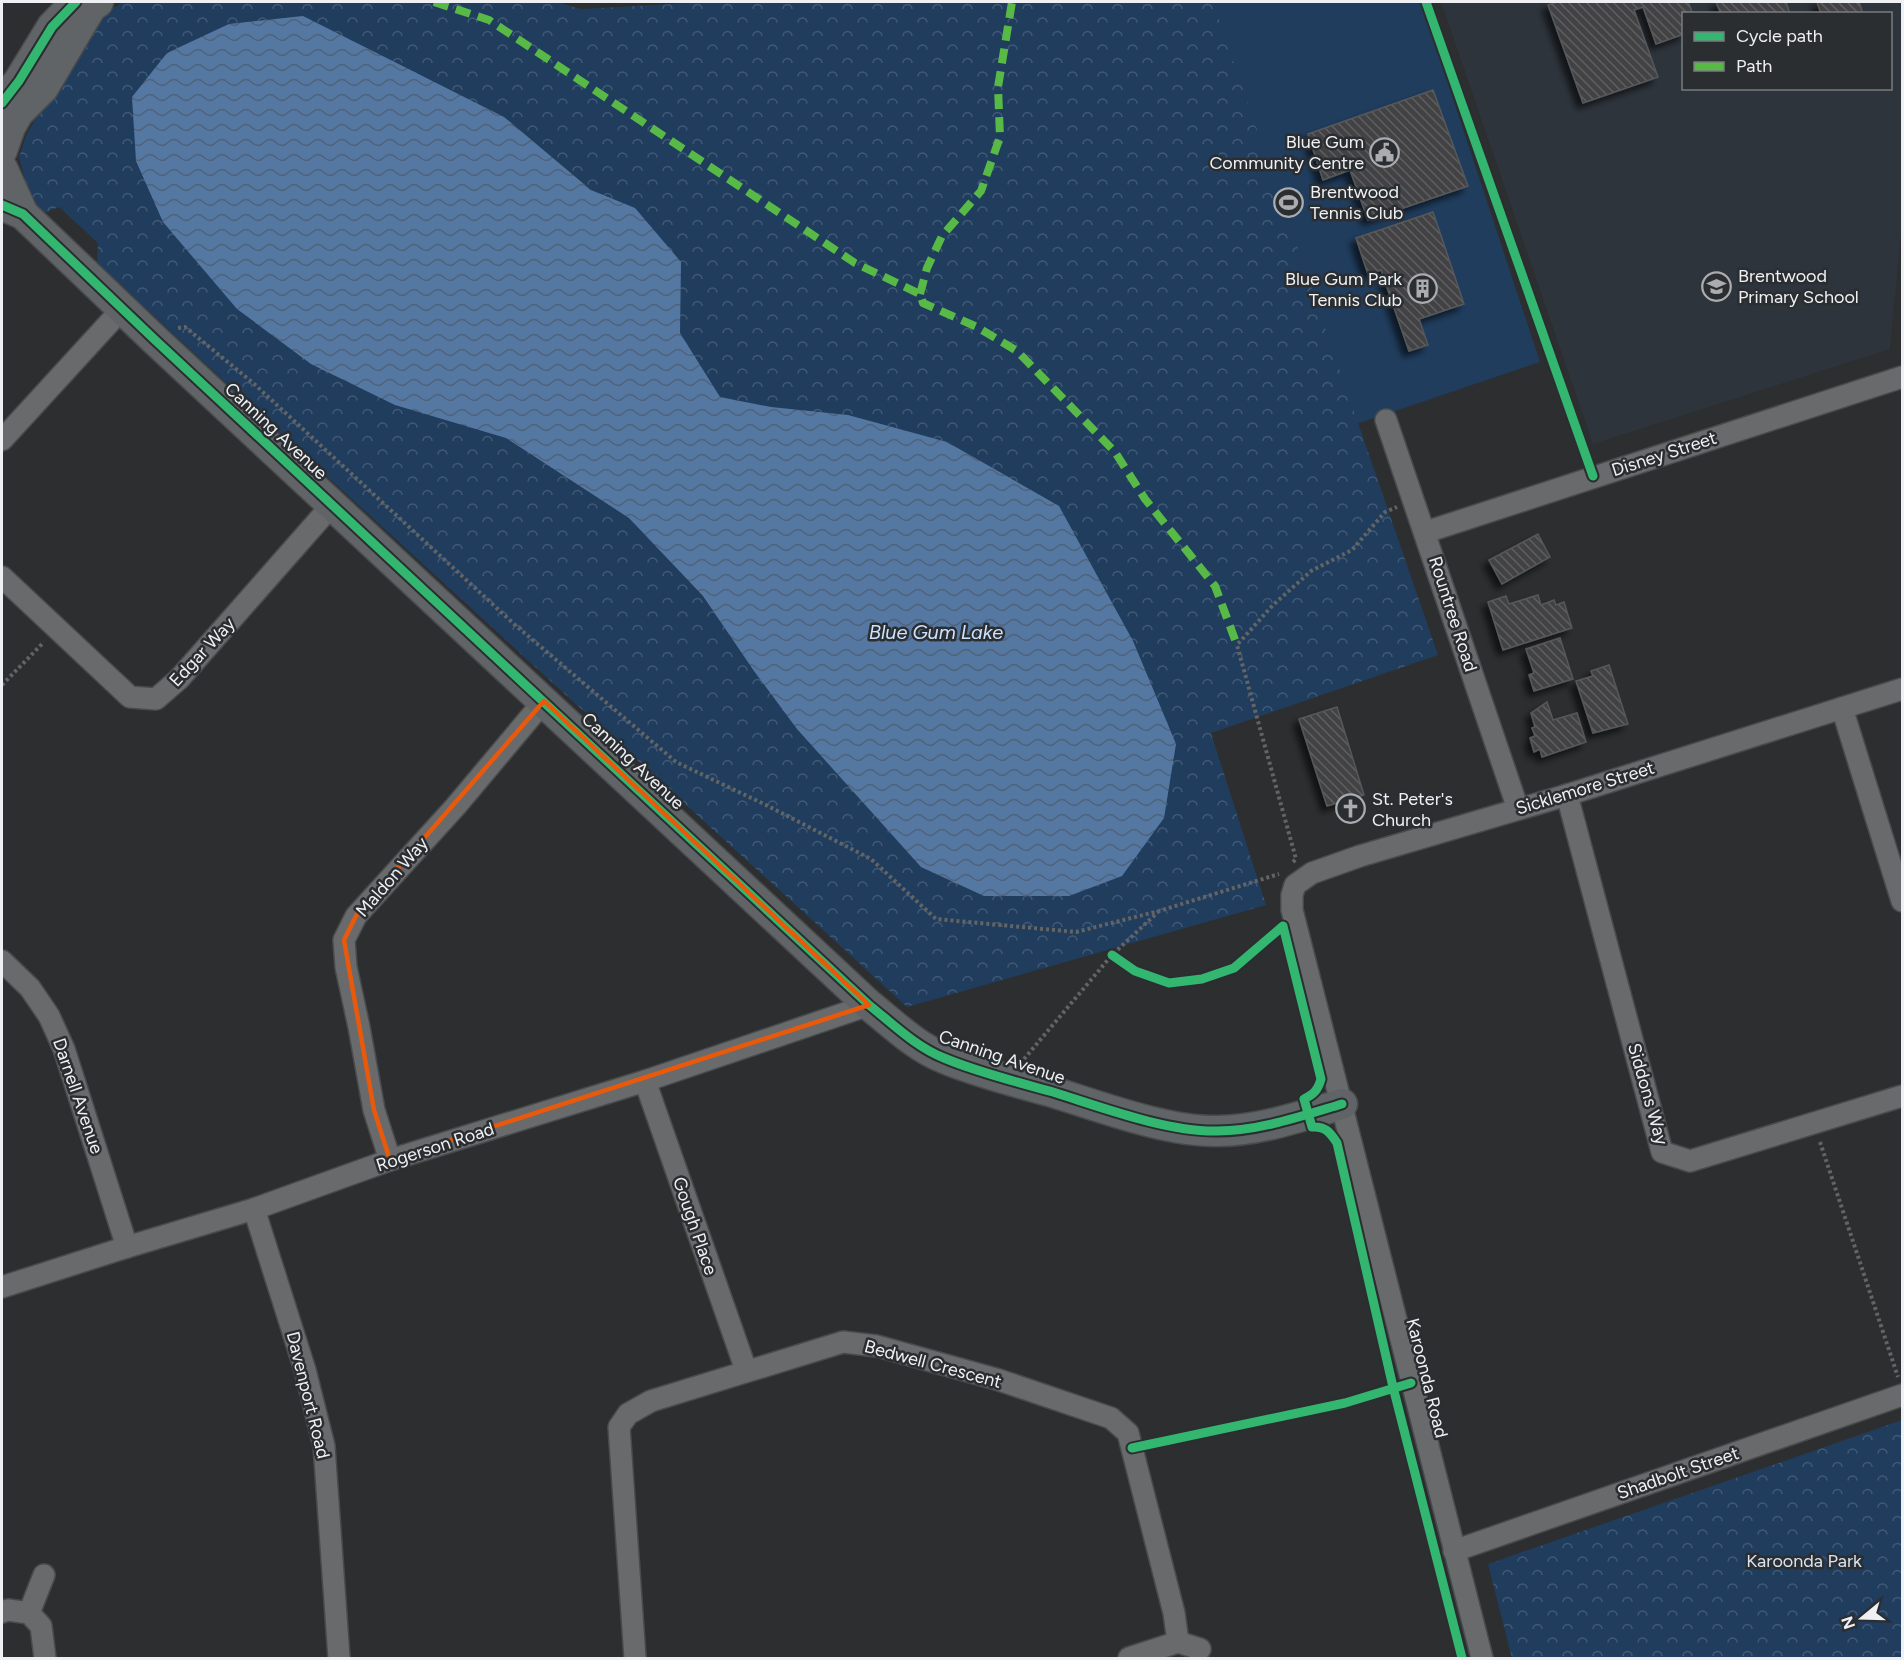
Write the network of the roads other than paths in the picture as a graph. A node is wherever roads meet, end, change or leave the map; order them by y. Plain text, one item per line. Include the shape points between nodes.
1 (76, 2) edge
2 (98, 2) edge
3 (2, 103) edge
4 (2, 150) edge
5 (2, 168) edge
6 (12, 209) edge
7 (122, 309) junction
8 (1902, 376) edge
9 (1386, 420) dead end
10 (2, 440) edge
11 (332, 505) junction
12 (1426, 532) junction
13 (2, 577) edge
14 (1902, 689) edge
15 (544, 701) junction
16 (1842, 708) junction
17 (1567, 795) junction
18 (1518, 808) junction
19 (1902, 901) edge
20 (1292, 910) joint
21 (2, 960) edge
22 (869, 1005) junction
23 (645, 1081) junction
24 (1902, 1096) edge
25 (1342, 1104) junction
26 (390, 1160) junction
27 (254, 1209) junction
28 (127, 1247) junction
29 (2, 1287) edge
30 (746, 1370) junction
31 (1901, 1388) edge
32 (1454, 1551) junction
33 (44, 1575) dead end
34 (2, 1612) edge
35 (29, 1613) junction
36 (1178, 1641) junction
37 (1200, 1649) dead end
38 (45, 1659) edge
39 (339, 1659) edge
40 (635, 1659) edge
41 (1129, 1659) edge
42 (1482, 1659) edge

1 - 3 street via 52,27
2 - 4 street via 91,7 43,88 18,113
5 - 6 street, Canning Avenue
6 - 7 street, Canning Avenue
7 - 10 street
7 - 11 street, Canning Avenue
8 - 12 street, Disney Street
9 - 12 street, Rountree Road
11 - 13 street, Edgar Way via 187,670 156,699 130,697
11 - 15 street, Canning Avenue
12 - 18 street, Rountree Road
14 - 16 street, Sicklemore Street
15 - 22 street, Canning Avenue
15 - 26 street, Maldon Way via 356,916 344,940 374,1110
16 - 17 street, Sicklemore Street
16 - 19 street
17 - 18 street, Sicklemore Street
17 - 24 street, Siddons Way via 1662,1152 1690,1161
18 - 20 street, Sicklemore Street via 1312,873 1295,885
20 - 25 street, Karoonda Road
21 - 28 street, Darnell Avenue via 30,988 64,1049
22 - 23 street, Rogerson Road
22 - 25 street, Canning Avenue via 916,1043 943,1058 1153,1122 1195,1130 1242,1129
23 - 26 street, Rogerson Road
23 - 30 street, Gough Place
25 - 32 street, Karoonda Road
26 - 27 street, Rogerson Road
27 - 28 street, Rogerson Road
27 - 39 street, Davenport Road via 305,1370 324,1446
28 - 29 street, Rogerson Road
30 - 36 street, Bedwell Crescent via 843,1342 878,1346 1111,1418 1128,1433
30 - 40 street, Bedwell Crescent via 651,1401 628,1414 619,1427
31 - 32 street, Shadbolt Street
32 - 42 street, Karoonda Road
33 - 35 street
34 - 35 street
35 - 38 street via 41,1626
36 - 37 street
36 - 41 street

